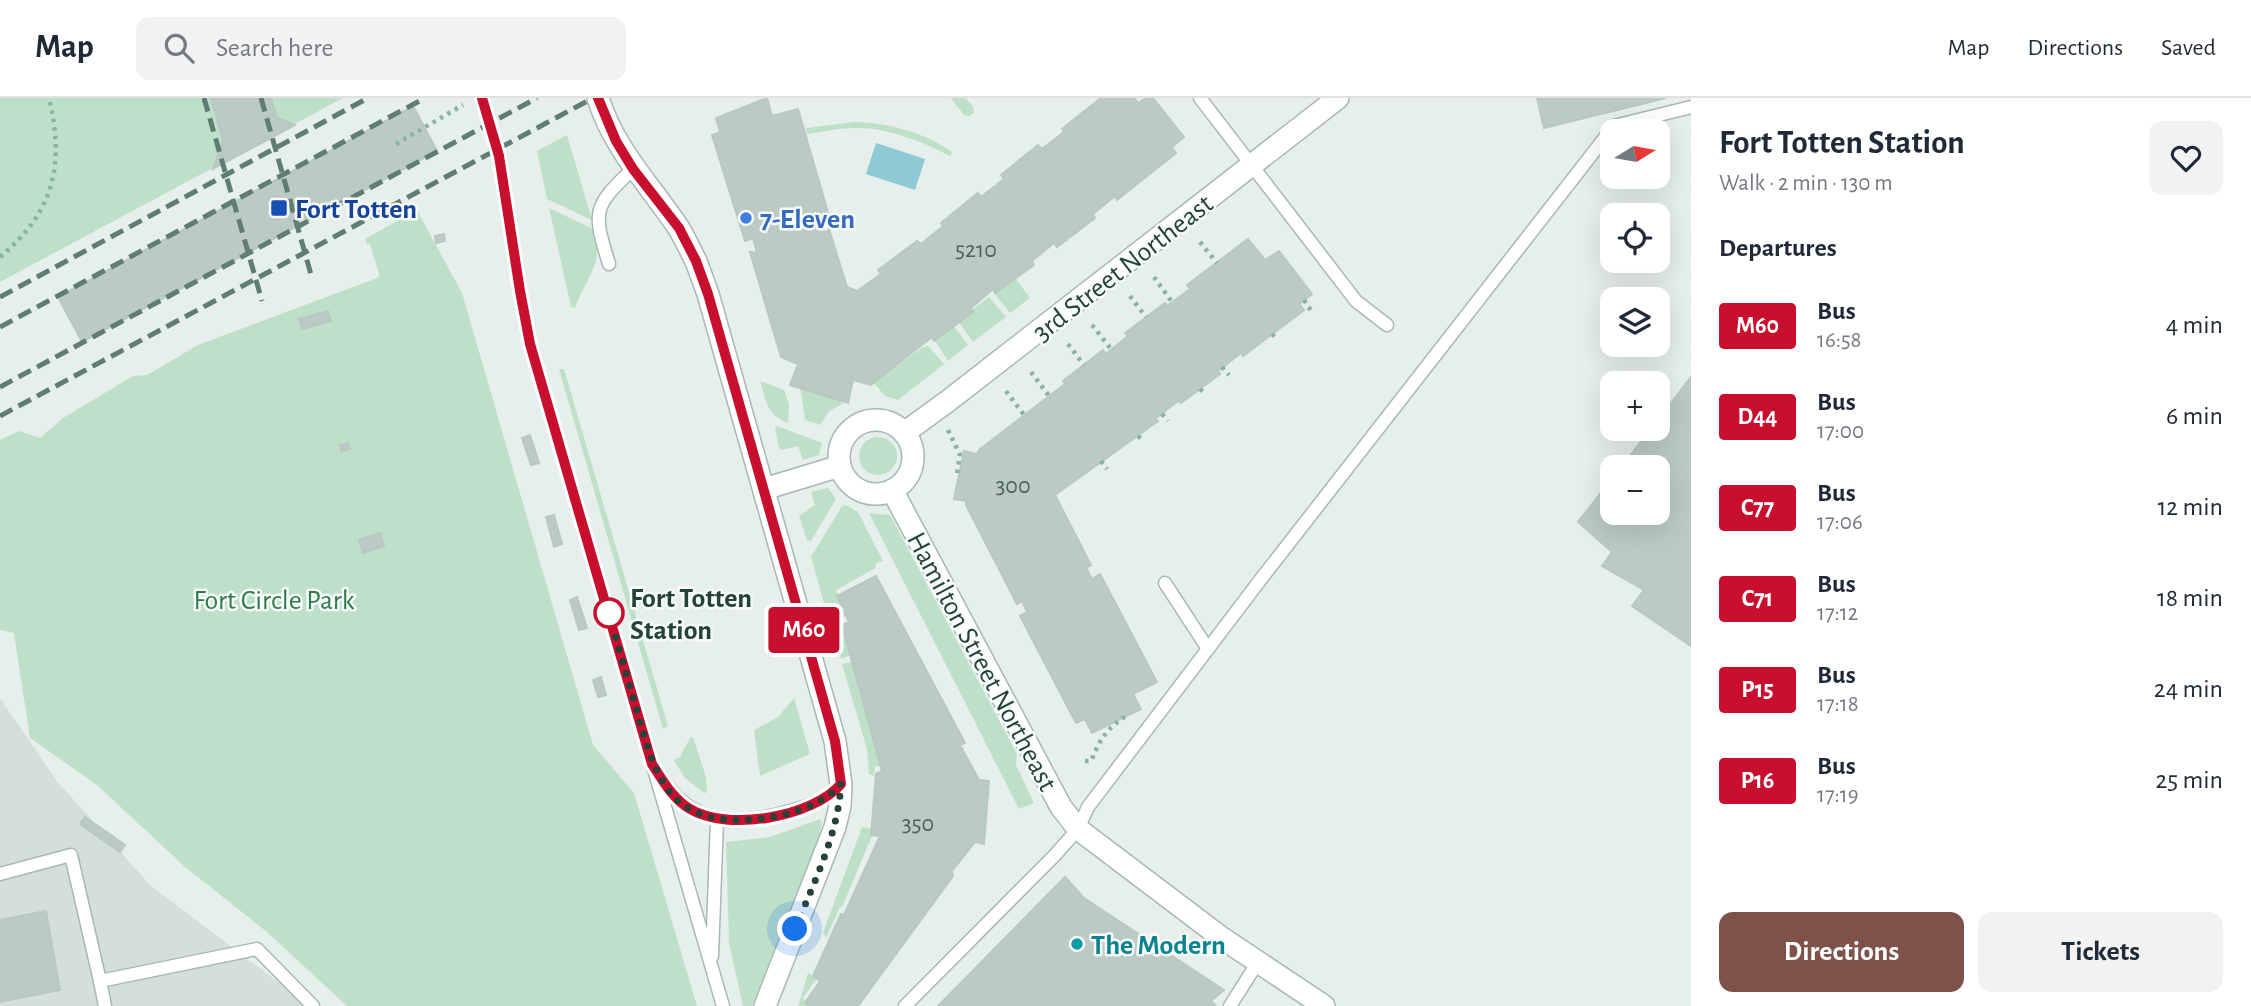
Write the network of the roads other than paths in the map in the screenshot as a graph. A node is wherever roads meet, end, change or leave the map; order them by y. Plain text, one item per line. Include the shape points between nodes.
1 (482, 98) edge
2 (598, 98) edge
3 (1200, 98) edge
4 (1338, 98) edge
5 (1691, 107) edge
6 (1252, 166) junction
7 (633, 169) junction
8 (609, 264) dead end
9 (1387, 325) dead end
10 (904, 433) junction
11 (840, 466) junction
12 (764, 488) junction
13 (892, 490) junction
14 (1165, 583) dead end
15 (1208, 649) junction
16 (652, 764) junction
17 (841, 784) junction
18 (717, 820) junction
19 (1078, 829) junction
20 (0, 874) edge
21 (1258, 962) junction
22 (712, 968) junction
23 (100, 981) junction
24 (102, 1005) edge
25 (313, 1006) edge
26 (723, 1006) edge
27 (765, 1006) edge
28 (905, 1006) edge
29 (1230, 1006) edge
30 (1324, 1006) edge

1 - 16 lane via 499,156 530,344
2 - 7 street
3 - 6 lane
4 - 6 street, 3rd Street Northeast
5 - 15 lane via 1614,126
6 - 9 lane via 1356,301
6 - 10 street, 3rd Street Northeast
7 - 8 lane via 599,207 598,228
7 - 12 street via 679,228 696,261
10 - 11 street via 883,421 859,424 842,442
10 - 13 street via 910,442 912,464
11 - 12 street
11 - 13 street via 860,490 871,494
12 - 17 street via 835,741
13 - 19 street, Hamilton Street Northeast via 1054,794
14 - 15 lane
15 - 19 lane via 1088,807
16 - 18 lane via 681,803
16 - 22 lane
17 - 18 lane via 819,802 778,815
17 - 27 street via 835,827
18 - 22 lane
19 - 21 street, Hamilton Street Northeast
19 - 28 lane
20 - 23 lane via 71,855
21 - 29 lane
21 - 30 street, Hamilton Street Northeast
22 - 26 lane
23 - 24 lane
23 - 25 lane via 257,949

